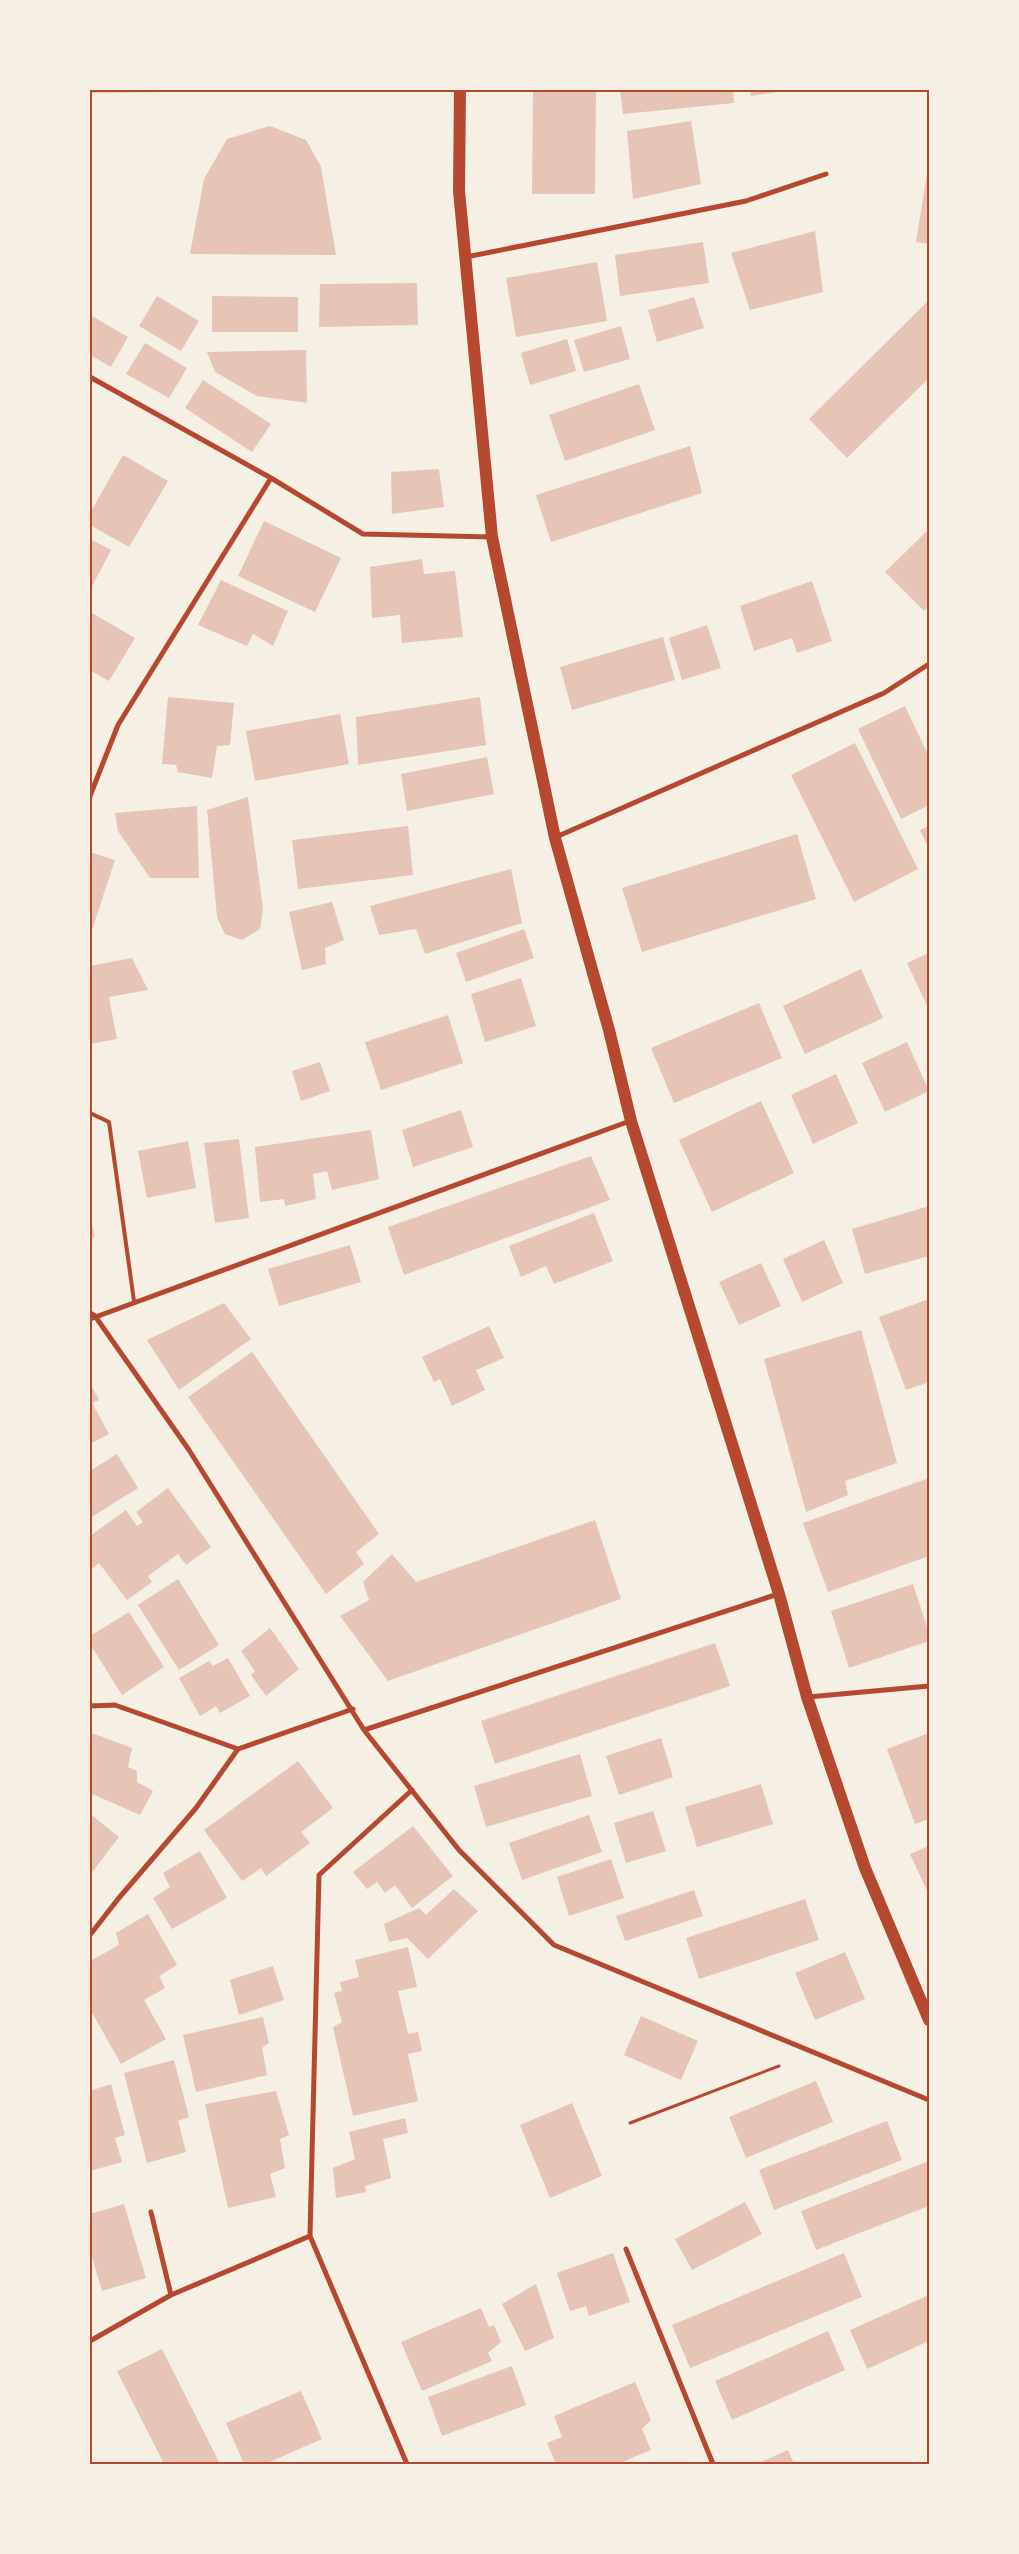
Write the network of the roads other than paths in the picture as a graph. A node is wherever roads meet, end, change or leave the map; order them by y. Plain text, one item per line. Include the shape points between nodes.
1 (460, 90) edge
2 (826, 174) dead end
3 (466, 258) junction
4 (90, 377) edge
5 (271, 478) junction
6 (492, 538) junction
7 (929, 664) edge
8 (90, 796) edge
9 (555, 838) junction
10 (90, 1113) edge
11 (631, 1121) junction
12 (134, 1301) junction
13 (92, 1316) edge
14 (779, 1594) junction
15 (929, 1686) edge
16 (807, 1697) junction
17 (90, 1706) edge
18 (353, 1709) junction
19 (364, 1730) junction
20 (238, 1749) junction
21 (412, 1790) junction
22 (90, 1935) edge
23 (929, 2020) edge
24 (929, 2100) edge
25 (151, 2212) dead end
26 (310, 2236) junction
27 (626, 2249) dead end
28 (171, 2295) junction
29 (90, 2341) edge
30 (407, 2464) edge
31 (713, 2464) edge

1 - 3 main road via 459,191
2 - 3 street via 746,201
3 - 6 main road
4 - 5 street
5 - 6 street via 363,534
5 - 8 street via 118,724
6 - 9 main road
7 - 9 street via 884,693
9 - 11 main road
10 - 12 lane via 109,1122
11 - 12 street
11 - 14 main road
12 - 13 street
13 - 18 street via 190,1450
14 - 16 main road
14 - 19 street
15 - 16 street
16 - 23 main road via 864,1868
17 - 20 street via 115,1705
18 - 19 street
18 - 20 street
19 - 21 street
20 - 22 street via 196,1808
21 - 24 street via 459,1850 554,1945
21 - 26 street via 318,1875
25 - 28 street
26 - 28 street
26 - 30 street
27 - 31 street
28 - 29 street

